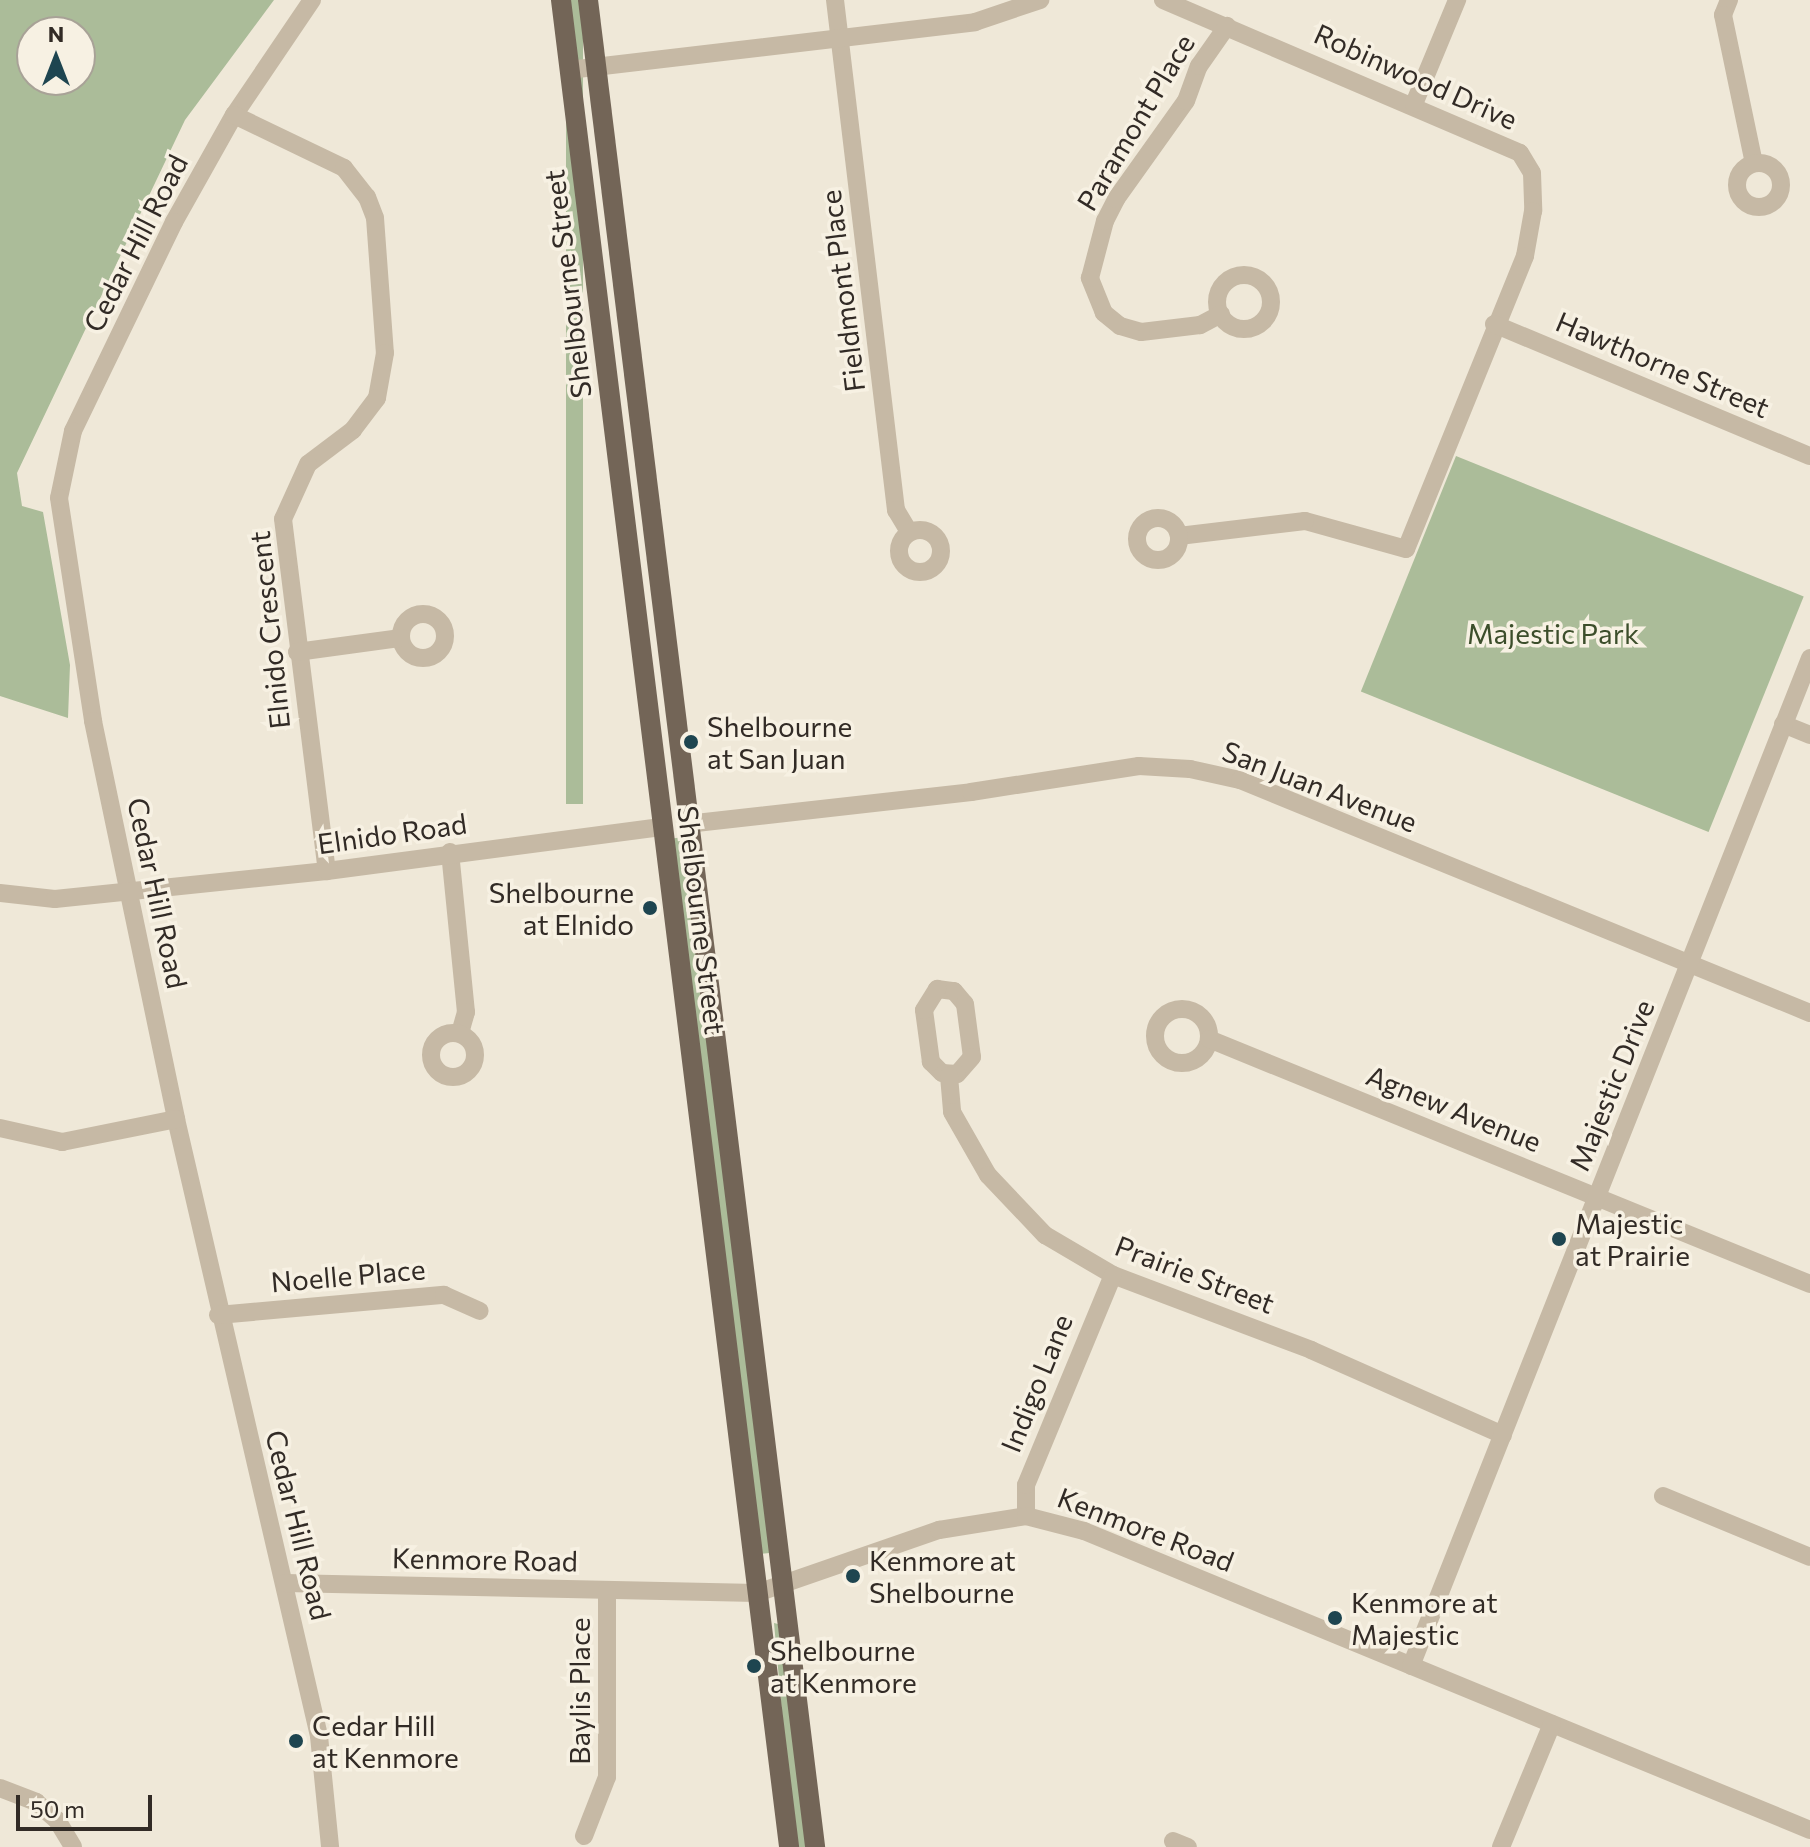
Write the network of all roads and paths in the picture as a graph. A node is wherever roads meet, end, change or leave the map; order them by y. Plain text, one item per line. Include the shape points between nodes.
1 (312, 0) edge
2 (561, 0) edge
3 (588, 0) edge
4 (835, 0) edge
5 (1040, 0) edge
6 (1163, 0) edge
7 (1457, 0) edge
8 (1729, 0) edge
9 (1227, 26) junction
10 (840, 40) junction
11 (595, 67) junction
12 (569, 70) junction
13 (1414, 104) junction
14 (234, 115) junction
15 (1754, 163) dead end
16 (1221, 314) dead end
17 (1494, 324) junction
18 (1810, 456) edge
19 (909, 532) dead end
20 (1179, 536) dead end
21 (401, 638) dead end
22 (297, 652) junction
23 (1810, 658) edge
24 (1783, 724) junction
25 (1810, 735) edge
26 (687, 824) junction
27 (661, 827) junction
28 (450, 852) junction
29 (327, 871) junction
30 (129, 891) junction
31 (0, 893) edge
32 (1689, 965) junction
33 (1810, 1013) edge
34 (460, 1033) dead end
35 (1209, 1039) dead end
36 (949, 1076) dead end
37 (176, 1119) junction
38 (0, 1128) edge
39 (1597, 1196) junction
40 (1113, 1275) junction
41 (1810, 1284) edge
42 (480, 1311) dead end
43 (218, 1315) junction
44 (1503, 1435) junction
45 (1663, 1496) dead end
46 (1026, 1516) junction
47 (1810, 1557) edge
48 (285, 1583) junction
49 (783, 1588) junction
50 (607, 1590) junction
51 (757, 1593) junction
52 (1411, 1666) junction
53 (1552, 1724) junction
54 (0, 1788) edge
55 (1808, 1823) edge
56 (584, 1836) dead end
57 (73, 1847) edge
58 (330, 1847) edge
59 (789, 1847) edge
60 (815, 1847) edge
61 (1501, 1847) edge

1 - 14 street, Cedar Hill Road
2 - 12 main road, Shelbourne Street
3 - 11 main road, Shelbourne Street
4 - 10 street, Fieldmont Place
5 - 10 street via 975,22
6 - 9 street, Robinwood Drive
7 - 13 street
8 - 15 street via 1723,15
9 - 13 street, Robinwood Drive
9 - 16 street, Paramont Place via 1199,66 1186,101 1116,199 1090,278 1104,313 1120,326 1141,332 1200,325
10 - 11 street
10 - 19 street, Fieldmont Place via 896,510
11 - 12 street
11 - 26 main road, Shelbourne Street
12 - 27 main road, Shelbourne Street
13 - 17 street, Robinwood Drive via 1520,153 1532,173 1533,211 1525,256
14 - 22 street, Elnido Crescent via 344,168 367,197 375,218 385,353 377,398 353,430 308,464 283,519
14 - 30 street, Cedar Hill Road via 174,222 80,417 61,478 59,498 93,721
17 - 18 street, Hawthorne Street
17 - 20 street, Robinwood Drive via 1406,549 1305,521
21 - 22 street
22 - 29 street, Elnido Crescent
23 - 24 street, Majestic Drive
24 - 25 street
24 - 32 street, Majestic Drive
26 - 27 main road
26 - 32 street, San Juan Avenue via 971,792 1139,766 1190,769 1240,780
26 - 49 main road, Shelbourne Street
27 - 28 street, Elnido Road
27 - 51 main road, Shelbourne Street
28 - 29 street, Elnido Road
28 - 34 street via 466,1012
29 - 30 street, Elnido Road
30 - 31 street, Elnido Road via 55,899
30 - 37 street, Cedar Hill Road
32 - 33 street, San Juan Avenue
32 - 39 street, Majestic Drive
35 - 39 street, Agnew Avenue
36 - 40 street, Prairie Street via 952,1112 1010,1204 1045,1235
37 - 38 street via 62,1142
37 - 43 street, Cedar Hill Road
39 - 41 street, Agnew Avenue
39 - 44 street, Majestic Drive
40 - 44 street, Prairie Street via 1311,1350
40 - 46 street, Indigo Lane via 1026,1485
42 - 43 street, Noelle Place via 444,1295
43 - 48 street, Cedar Hill Road
44 - 52 street, Majestic Drive
45 - 47 street
46 - 49 street, Kenmore Road via 939,1530
46 - 52 street, Kenmore Road via 1084,1531
48 - 50 street, Kenmore Road
48 - 58 street, Cedar Hill Road via 319,1736
49 - 51 street, Kenmore Road
49 - 60 main road, Shelbourne Street
50 - 51 street, Kenmore Road
50 - 56 street, Baylis Place via 607,1777
51 - 59 main road, Shelbourne Street
52 - 53 street, Kenmore Road
53 - 55 street, Kenmore Road
53 - 61 street
54 - 57 street via 36,1802 57,1820

